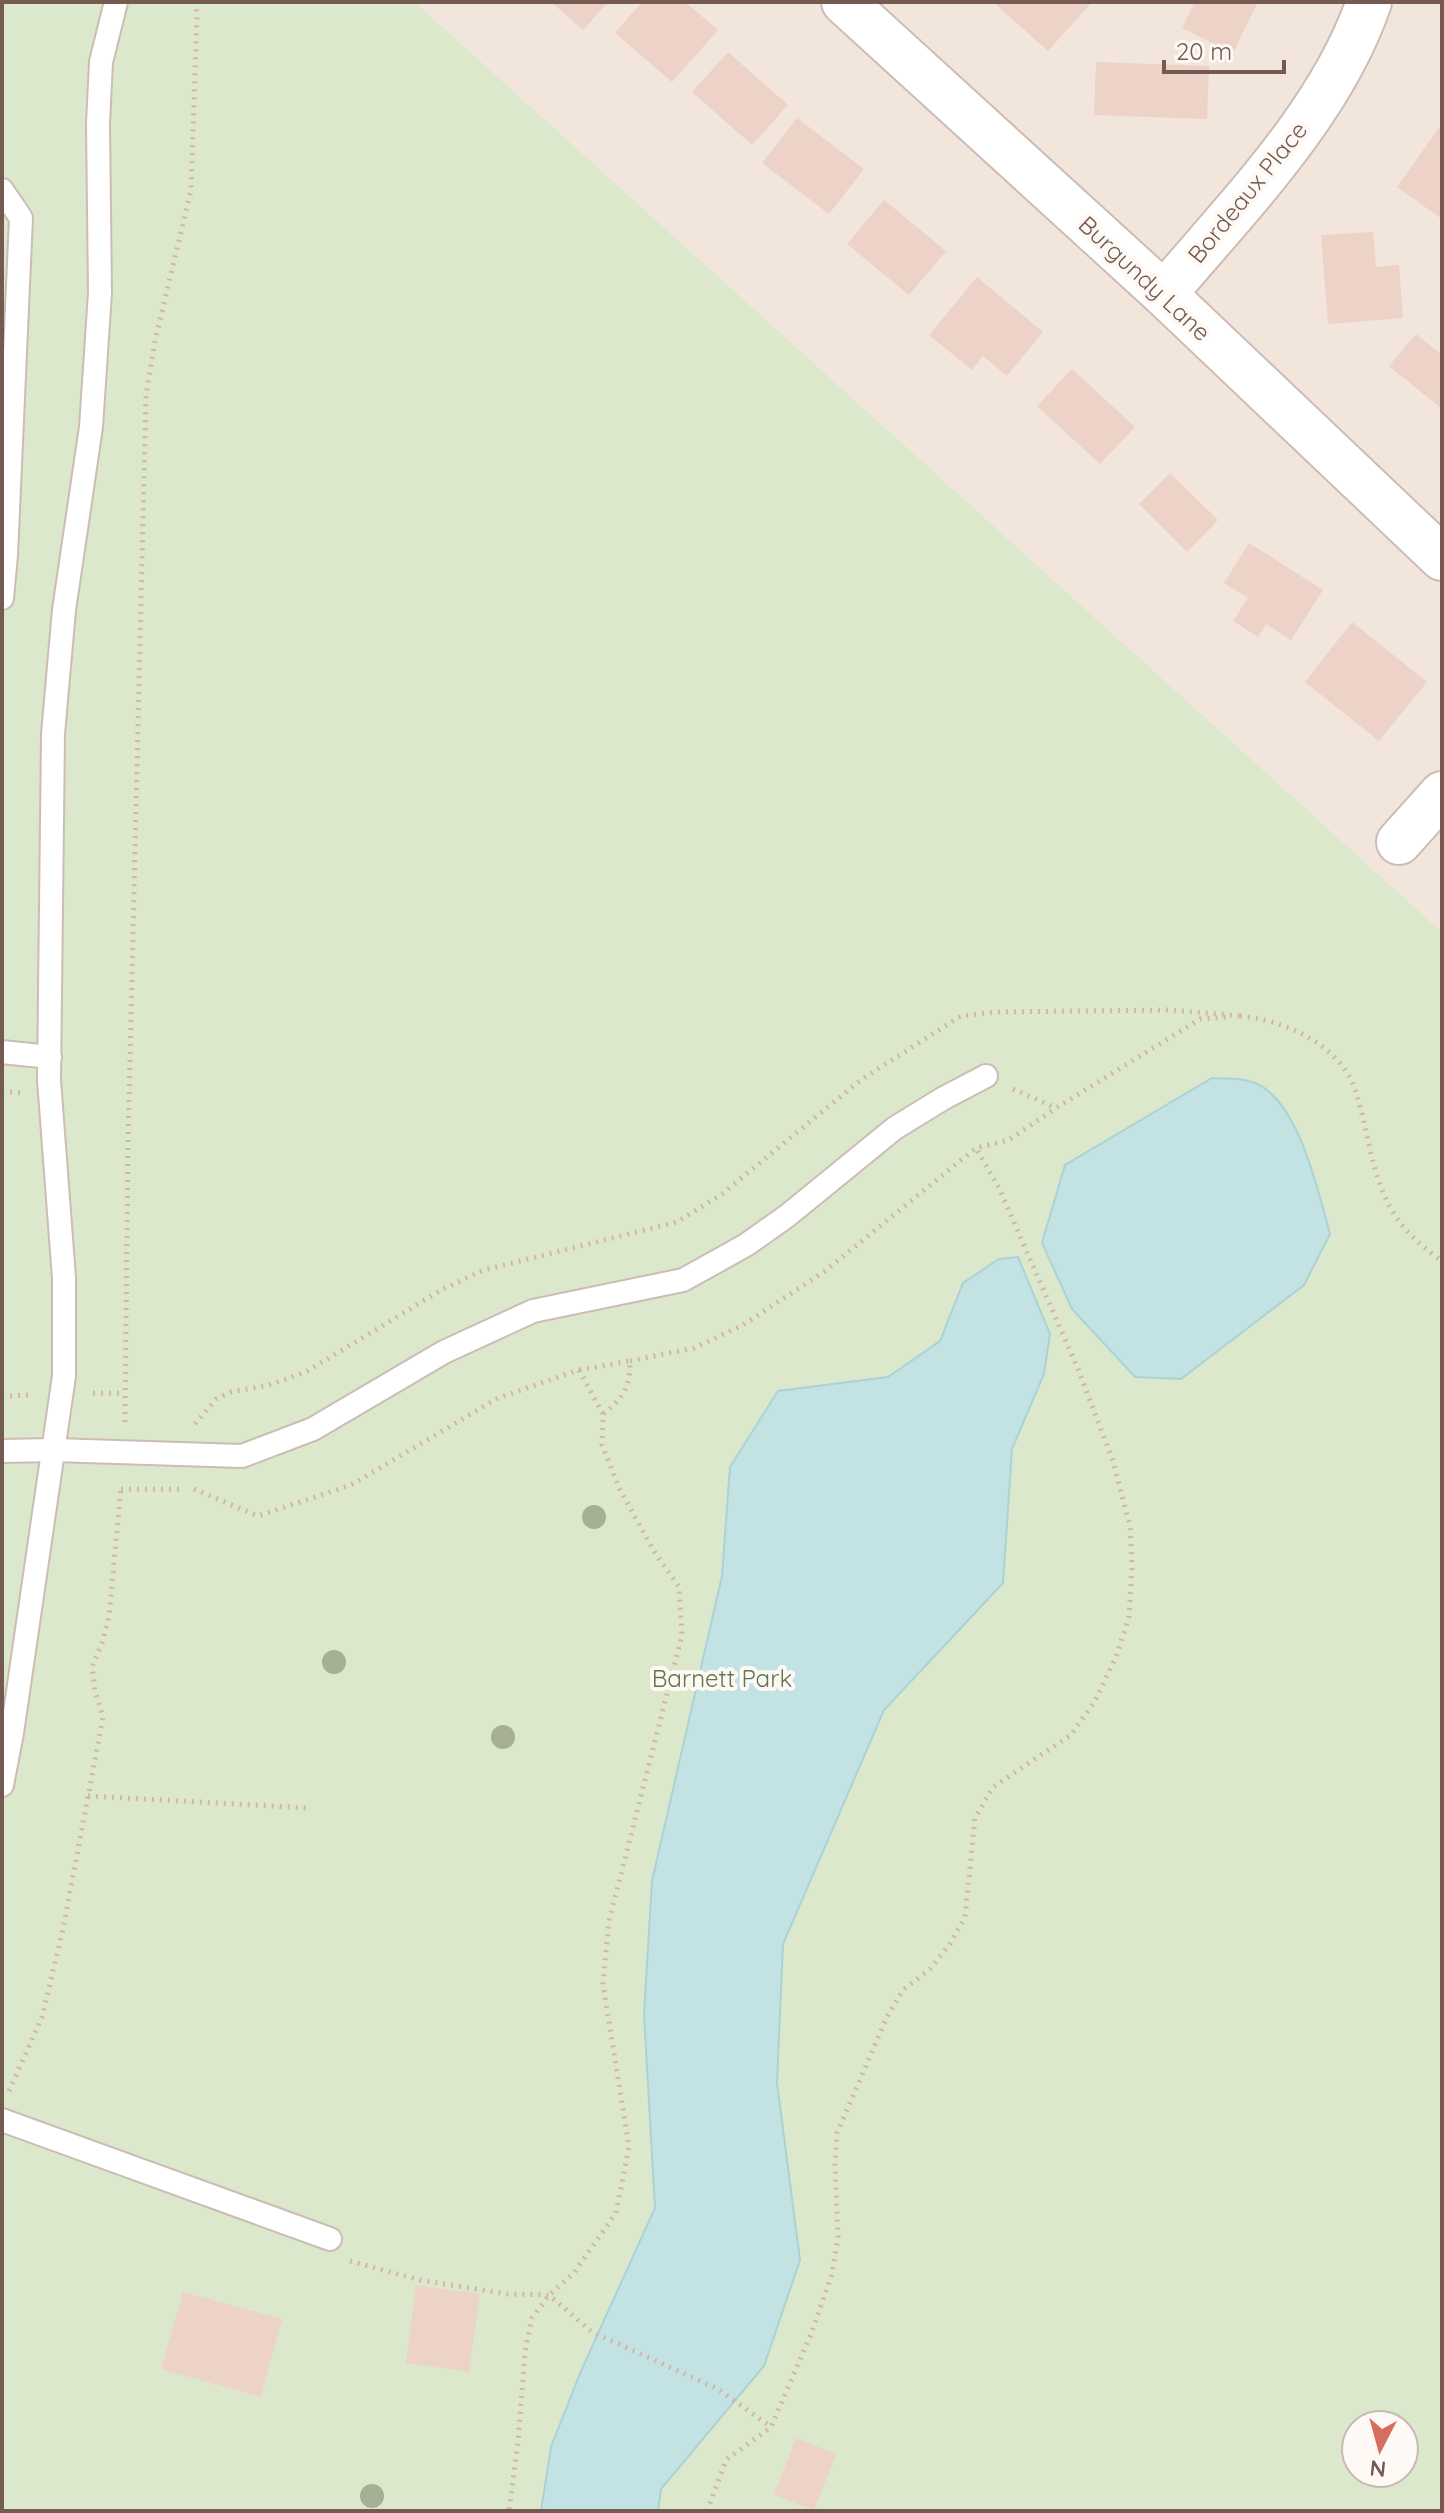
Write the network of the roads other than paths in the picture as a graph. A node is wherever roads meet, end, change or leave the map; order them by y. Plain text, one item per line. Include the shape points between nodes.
1 (116, 2) edge
2 (844, 2) edge
3 (1369, 2) edge
4 (2, 190) edge
5 (1164, 294) junction
6 (1442, 558) edge
7 (2, 598) edge
8 (1442, 794) edge
9 (1399, 842) dead end
10 (2, 1052) edge
11 (50, 1057) junction
12 (986, 1076) road end
13 (54, 1450) junction
14 (2, 1451) edge
15 (2, 1785) edge
16 (2, 2120) edge
17 (330, 2239) dead end

1 - 11 lane via 101,62 100,293 91,427 64,610 53,734
2 - 5 street, Burgundy Lane
3 - 5 street, Bordeaux Place via 1358,35 1296,137
4 - 7 lane via 21,218
5 - 6 street, Burgundy Lane
8 - 9 street
10 - 11 lane
11 - 13 lane via 64,1278 64,1376
12 - 13 lane via 895,1128 787,1216 683,1280 533,1311 444,1352 313,1429 242,1456
13 - 14 lane
13 - 15 lane
16 - 17 lane

